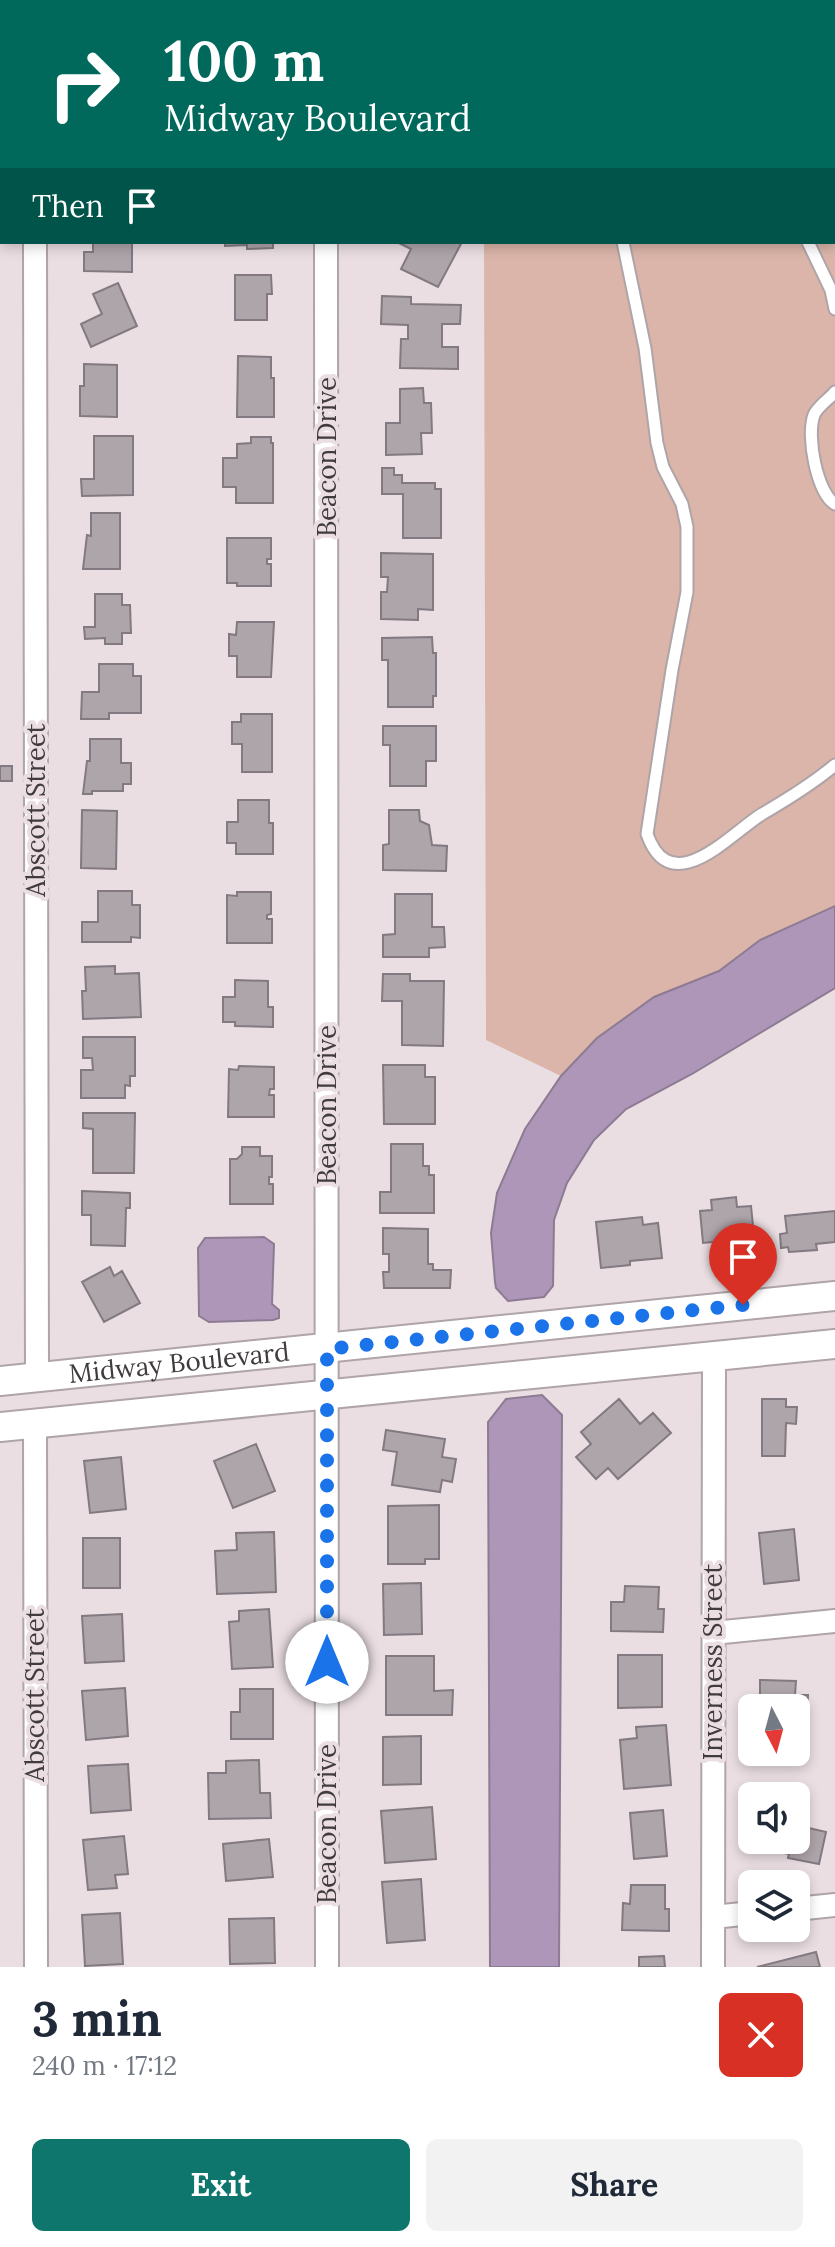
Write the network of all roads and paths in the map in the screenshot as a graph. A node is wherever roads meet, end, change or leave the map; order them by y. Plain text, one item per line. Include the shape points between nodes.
1 (35, 244) edge
2 (326, 244) edge
3 (623, 244) edge
4 (809, 244) edge
5 (835, 309) edge
6 (835, 392) edge
7 (835, 504) edge
8 (835, 765) edge
9 (835, 1296) edge
10 (835, 1344) edge
11 (327, 1349) junction
12 (714, 1357) junction
13 (37, 1378) junction
14 (0, 1381) edge
15 (327, 1395) junction
16 (35, 1424) junction
17 (0, 1427) edge
18 (835, 1621) edge
19 (713, 1633) junction
20 (835, 1905) edge
21 (810, 1908) edge
22 (738, 1914) edge
23 (713, 1917) junction
24 (36, 1967) edge
25 (327, 1967) edge
26 (713, 1967) edge

1 - 13 street, Abscott Street
2 - 11 street, Beacon Drive
3 - 8 lane via 657,443 687,527 687,592 647,834 652,849 678,863 695,861
4 - 5 lane
6 - 7 lane via 814,414 812,437 819,481
9 - 11 street, Midway Boulevard
10 - 12 street, Midway Boulevard
11 - 13 street, Midway Boulevard
11 - 15 street, Beacon Drive
12 - 15 street, Midway Boulevard
12 - 19 street, Inverness Street
13 - 14 street, Midway Boulevard
15 - 16 street, Midway Boulevard
15 - 25 street, Beacon Drive
16 - 17 street, Midway Boulevard
16 - 24 street, Abscott Street
18 - 19 street
19 - 23 street, Inverness Street
20 - 21 street
22 - 23 street
23 - 26 street, Inverness Street

